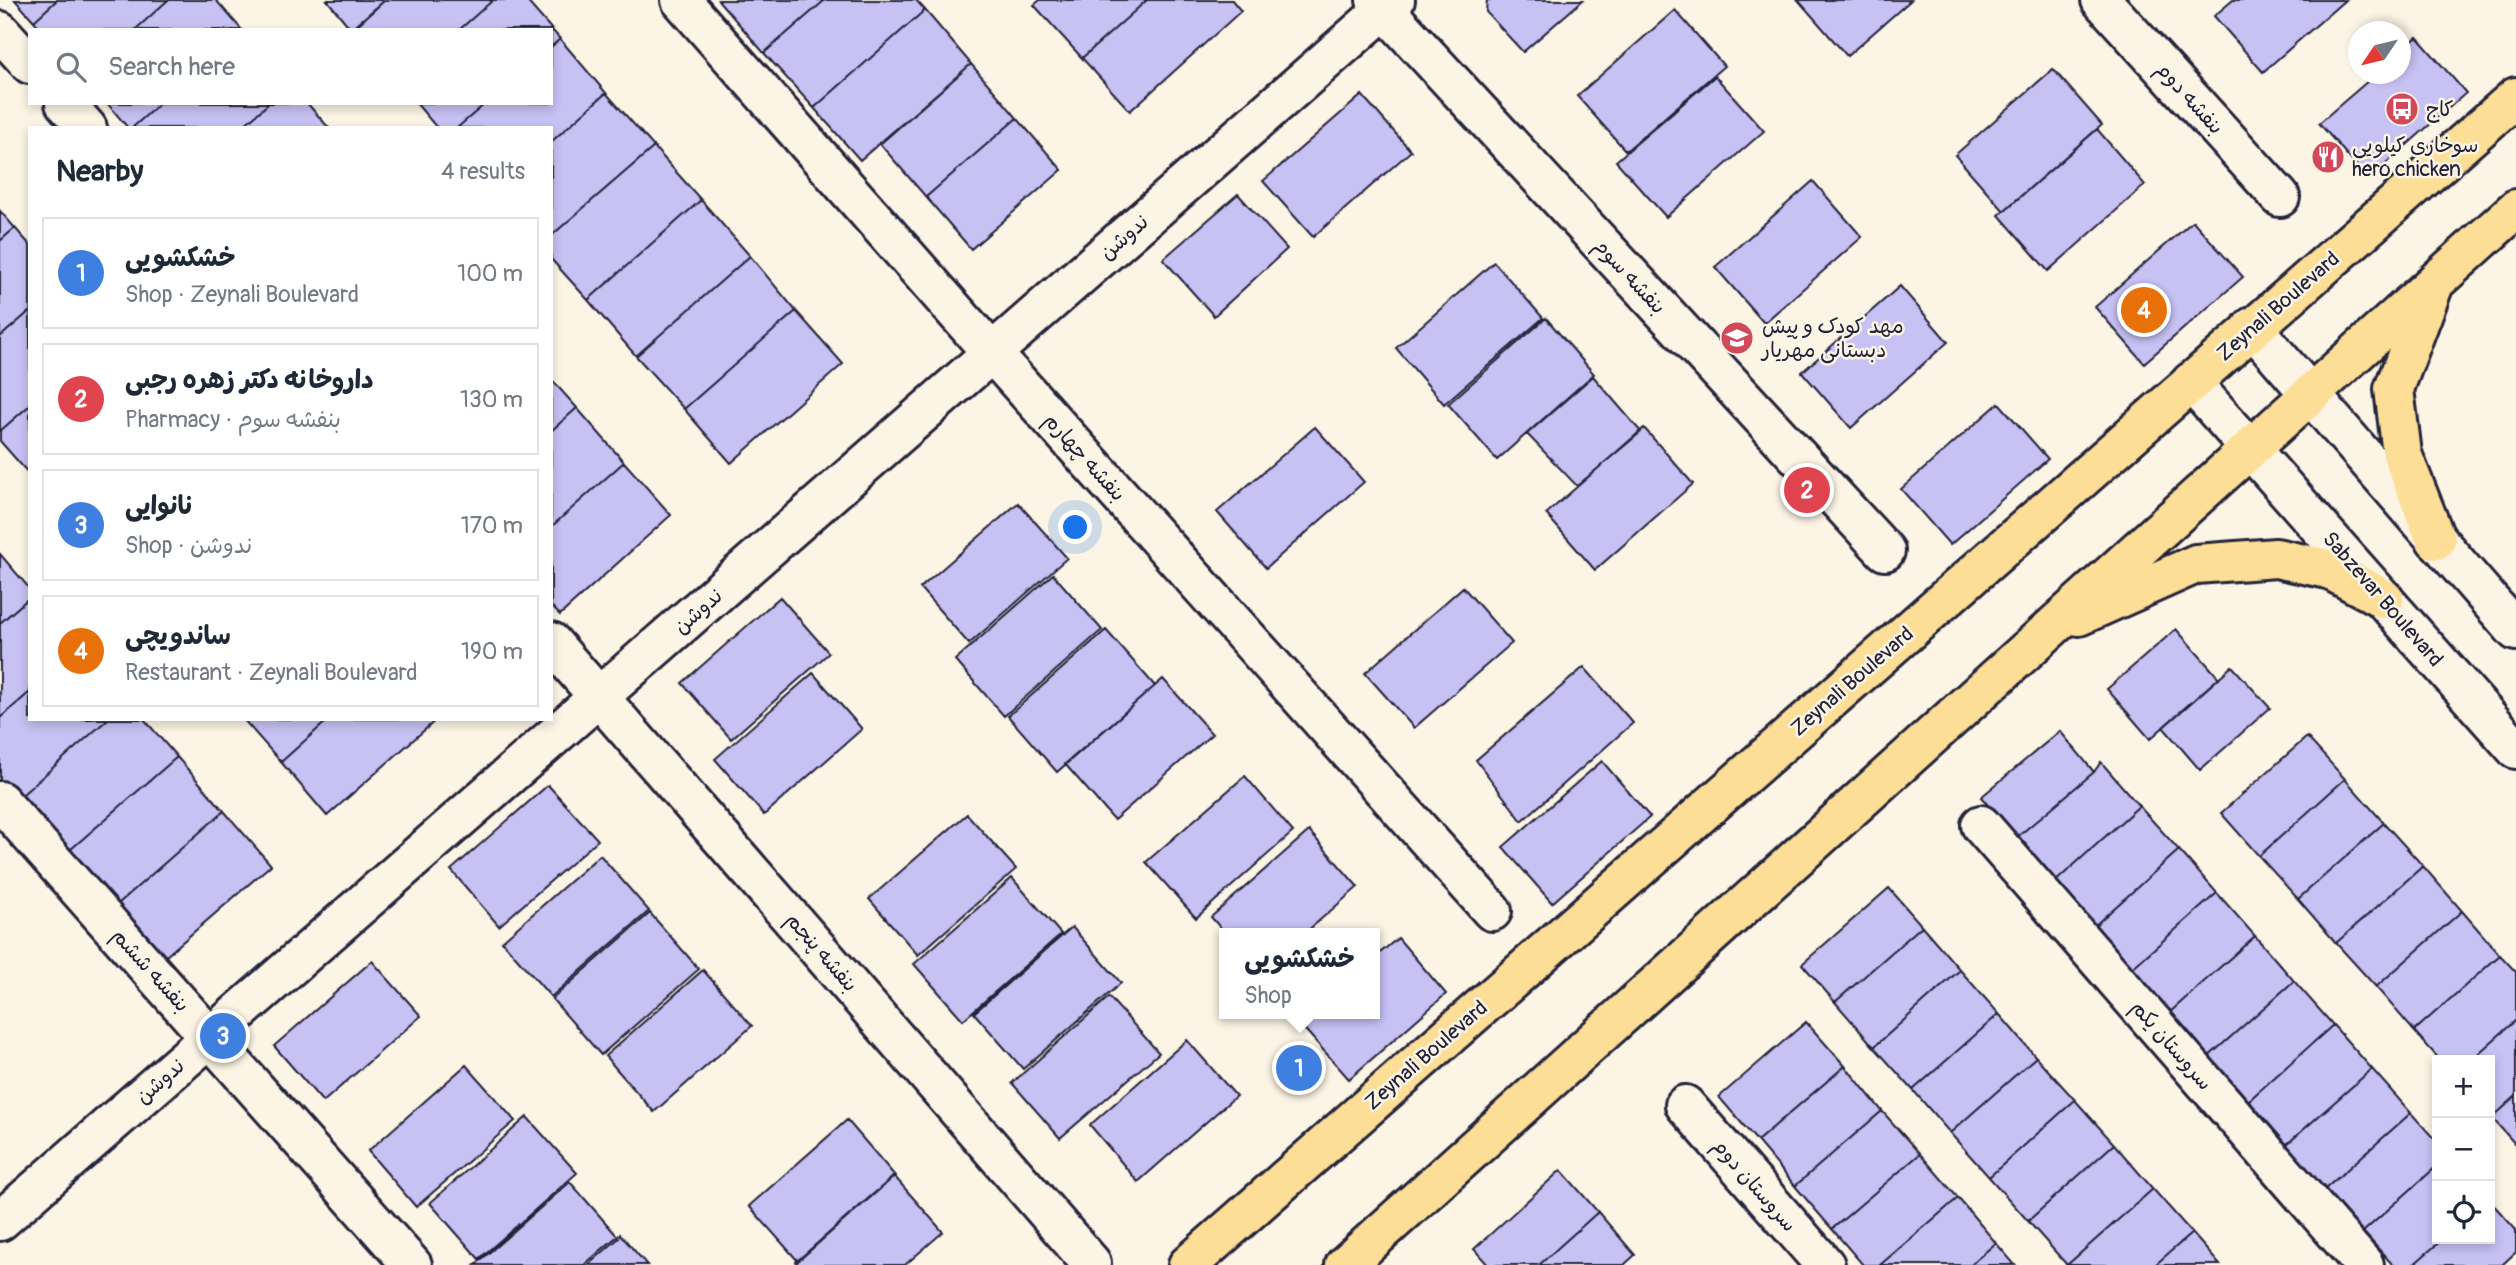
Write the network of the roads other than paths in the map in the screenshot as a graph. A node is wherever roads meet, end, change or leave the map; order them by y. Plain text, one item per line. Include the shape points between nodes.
1 (681, 0) edge
2 (2101, 0) edge
3 (1385, 3) edge
4 (0, 31) edge
5 (28, 62) edge
6 (2516, 97) edge
7 (67, 105) edge
8 (85, 126) edge
9 (2280, 197) dead end
10 (2516, 209) edge
11 (2436, 279) junction
12 (2252, 327) junction
13 (992, 354) junction
14 (2191, 382) junction
15 (2308, 393) junction
16 (2250, 448) junction
17 (2436, 540) junction
18 (1885, 551) dead end
19 (2384, 599) junction
20 (2048, 629) junction
21 (2516, 631) edge
22 (553, 644) edge
23 (600, 696) junction
24 (2516, 749) edge
25 (0, 802) edge
26 (1981, 825) dead end
27 (1492, 911) dead end
28 (211, 1036) junction
29 (1685, 1105) dead end
30 (0, 1221) edge
31 (1091, 1263) dead end
32 (412, 1265) edge
33 (1188, 1265) edge
34 (1345, 1265) edge
35 (1825, 1265) edge
36 (2364, 1265) edge

1 - 13 street, بنفشه چهارم
2 - 9 street, بنفشه دوم
3 - 13 street, ندوشن
3 - 18 street, بنفشه سوم
4 - 5 street
6 - 12 main road, Zeynali Boulevard
7 - 8 street
10 - 11 main road
11 - 15 main road
11 - 17 main road via 2394,389 2402,454
12 - 14 main road, Zeynali Boulevard
12 - 15 street
13 - 23 street, ندوشن
13 - 27 street, بنفشه چهارم
14 - 16 street, Sabzevar Boulevard
14 - 33 main road, Zeynali Boulevard
15 - 16 main road
15 - 17 street
16 - 19 street, Sabzevar Boulevard
16 - 20 main road
17 - 21 street
19 - 20 main road via 2328,569 2276,558 2196,564
19 - 24 street, Sabzevar Boulevard
20 - 34 main road
22 - 23 street, بنفشه پنجم
23 - 28 street, ندوشن
23 - 31 street, بنفشه پنجم
25 - 28 street, بنفشه ششم
26 - 36 street, سروستان یکم
28 - 30 street, ندوشن
28 - 32 street, بنفشه ششم
29 - 35 street, سروستان دوم

